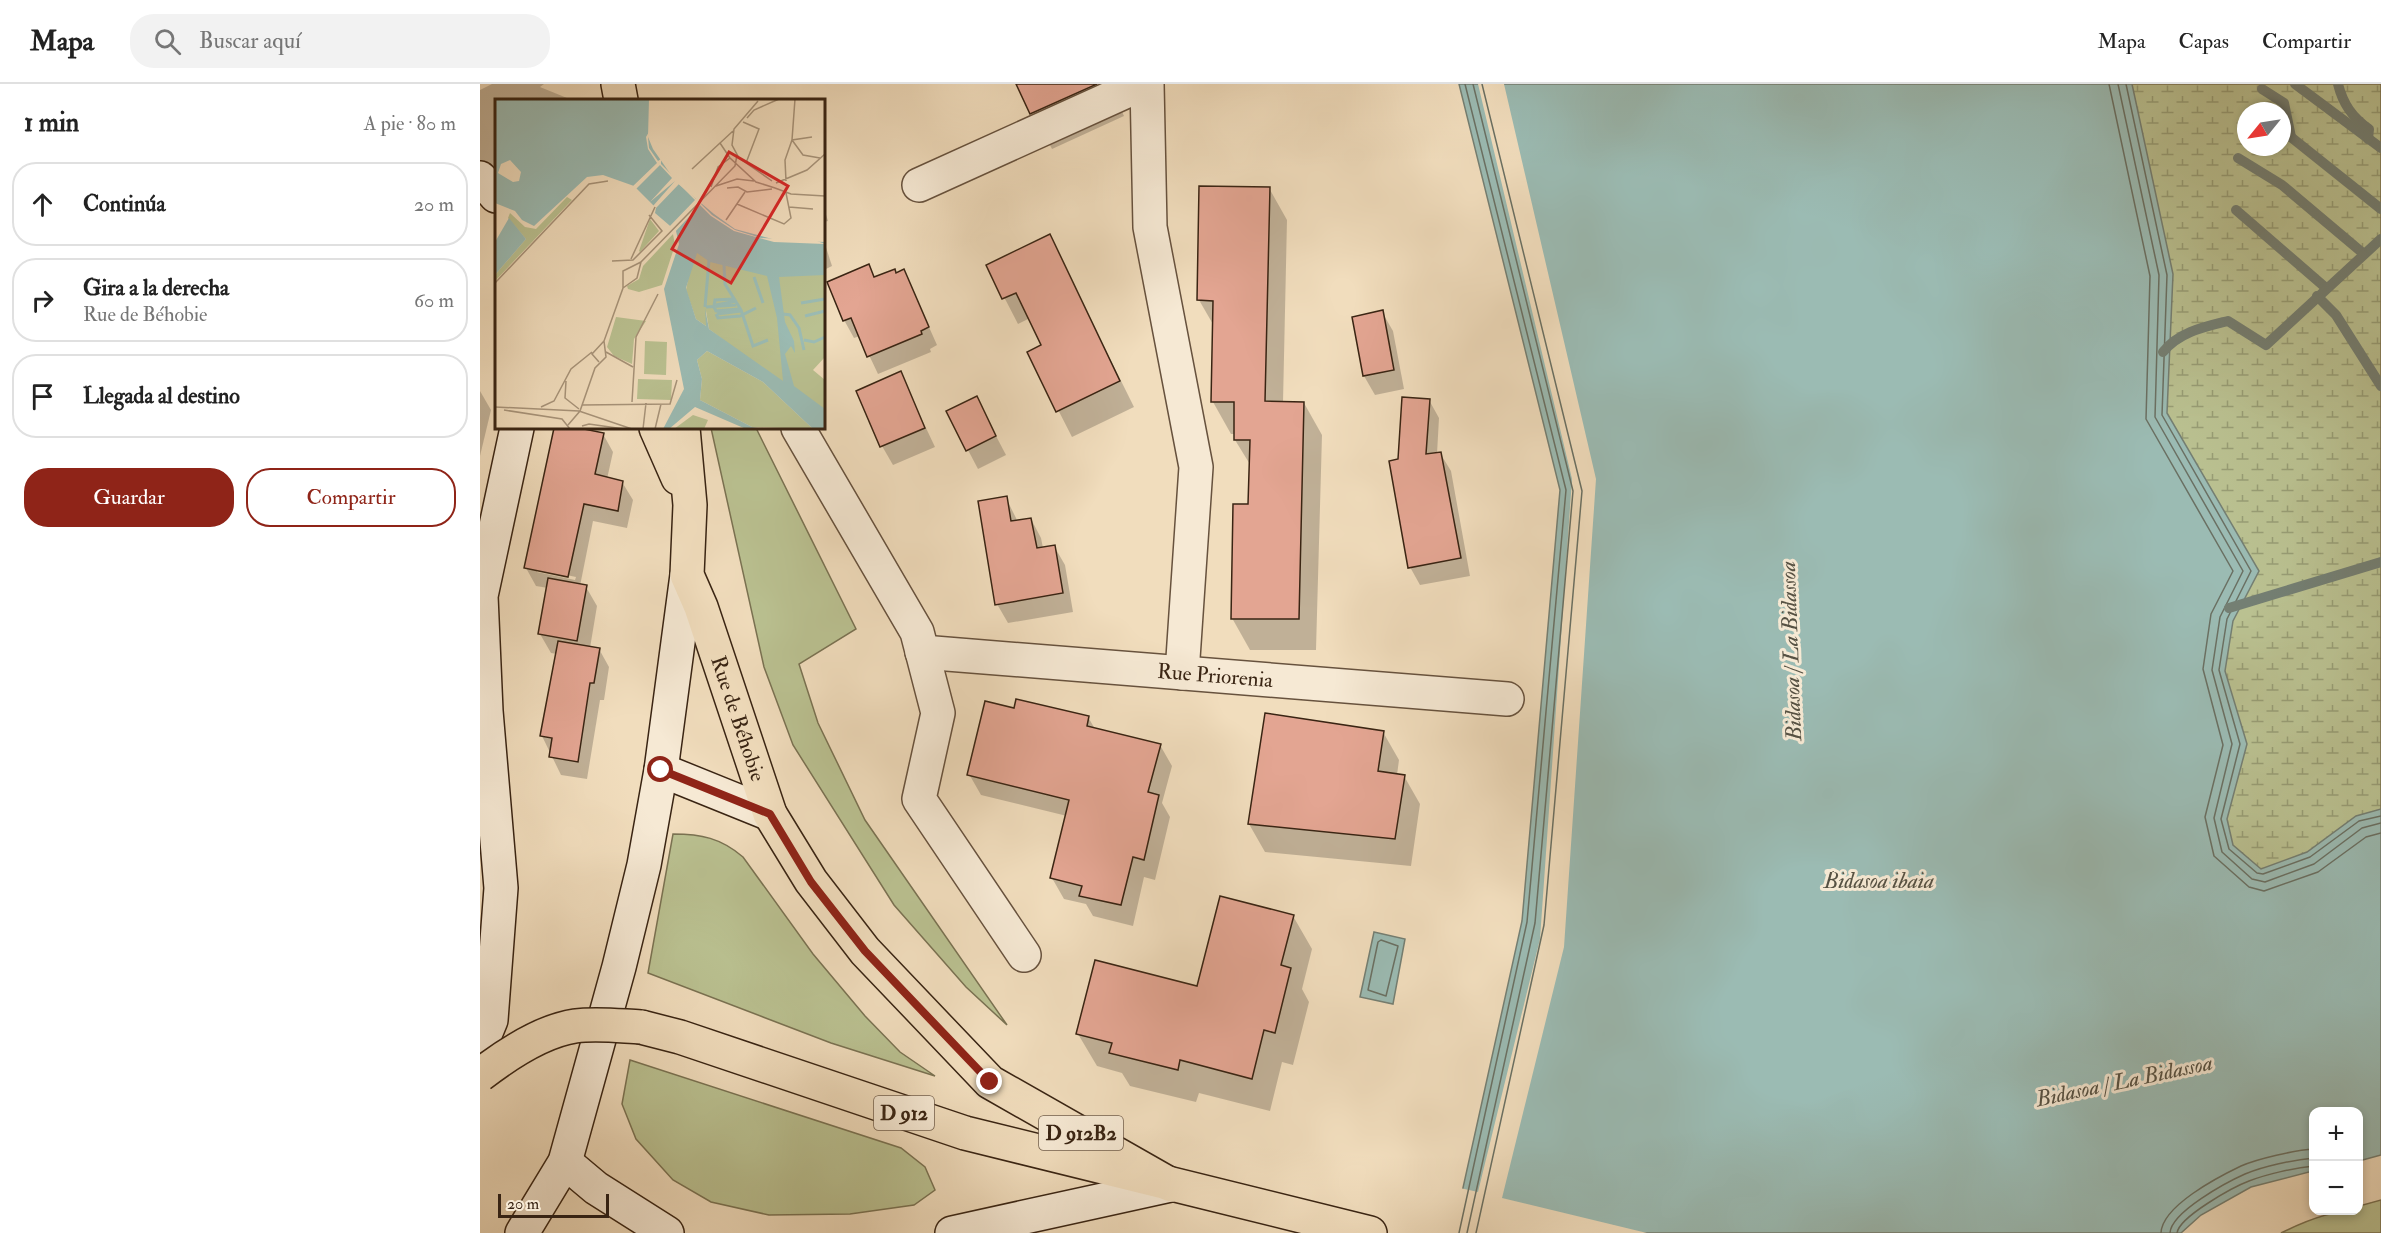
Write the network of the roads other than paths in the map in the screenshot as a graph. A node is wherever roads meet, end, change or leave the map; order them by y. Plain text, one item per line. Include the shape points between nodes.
1 (618, 84) edge
2 (1142, 84) edge
3 (1147, 84) edge
4 (621, 99) edge
5 (480, 178) edge
6 (919, 185) dead end
7 (495, 195) edge
8 (517, 429) edge
9 (656, 429) edge
10 (683, 429) edge
11 (799, 429) edge
12 (690, 505) junction
13 (687, 576) junction
14 (922, 652) junction
15 (1182, 673) junction
16 (1508, 699) dead end
17 (661, 770) junction
18 (770, 814) junction
19 (490, 889) edge
20 (1024, 955) dead end
21 (480, 1047) edge
22 (480, 1075) edge
23 (565, 1162) junction
24 (1171, 1185) junction
25 (522, 1233) edge
26 (667, 1233) edge
27 (952, 1233) edge
28 (1370, 1233) edge

1 - 4 main road
2 - 6 street
3 - 15 street via 1150,227 1196,467
5 - 7 street
8 - 19 street via 481,596
9 - 12 main road, Rue de Béhobie
10 - 12 main road, Rue de Béhobie
11 - 14 street via 917,632
12 - 13 main road, Rue de Béhobie
13 - 17 street, Rue de Béhobie
13 - 18 main road, Rue de Béhobie / D 912B2 via 701,607
14 - 15 street, Rue Priorenia
14 - 20 street via 938,713 919,799
15 - 16 street, Rue Priorenia
17 - 18 street
17 - 23 street, Rue de Béhobie via 644,865
18 - 24 main road, Rue de Béhobie / D 912B2 via 811,882 865,951 990,1082
19 - 21 street via 500,932 490,1020
22 - 24 main road, Rue de Béhobie / D 912, bridge via 541,1037 575,1026 641,1026 965,1133
23 - 25 street, Rue de Béhobie
23 - 26 street via 596,1188
24 - 27 street, Rue de Béhobie
24 - 28 main road, Rue de Béhobie / D 912

